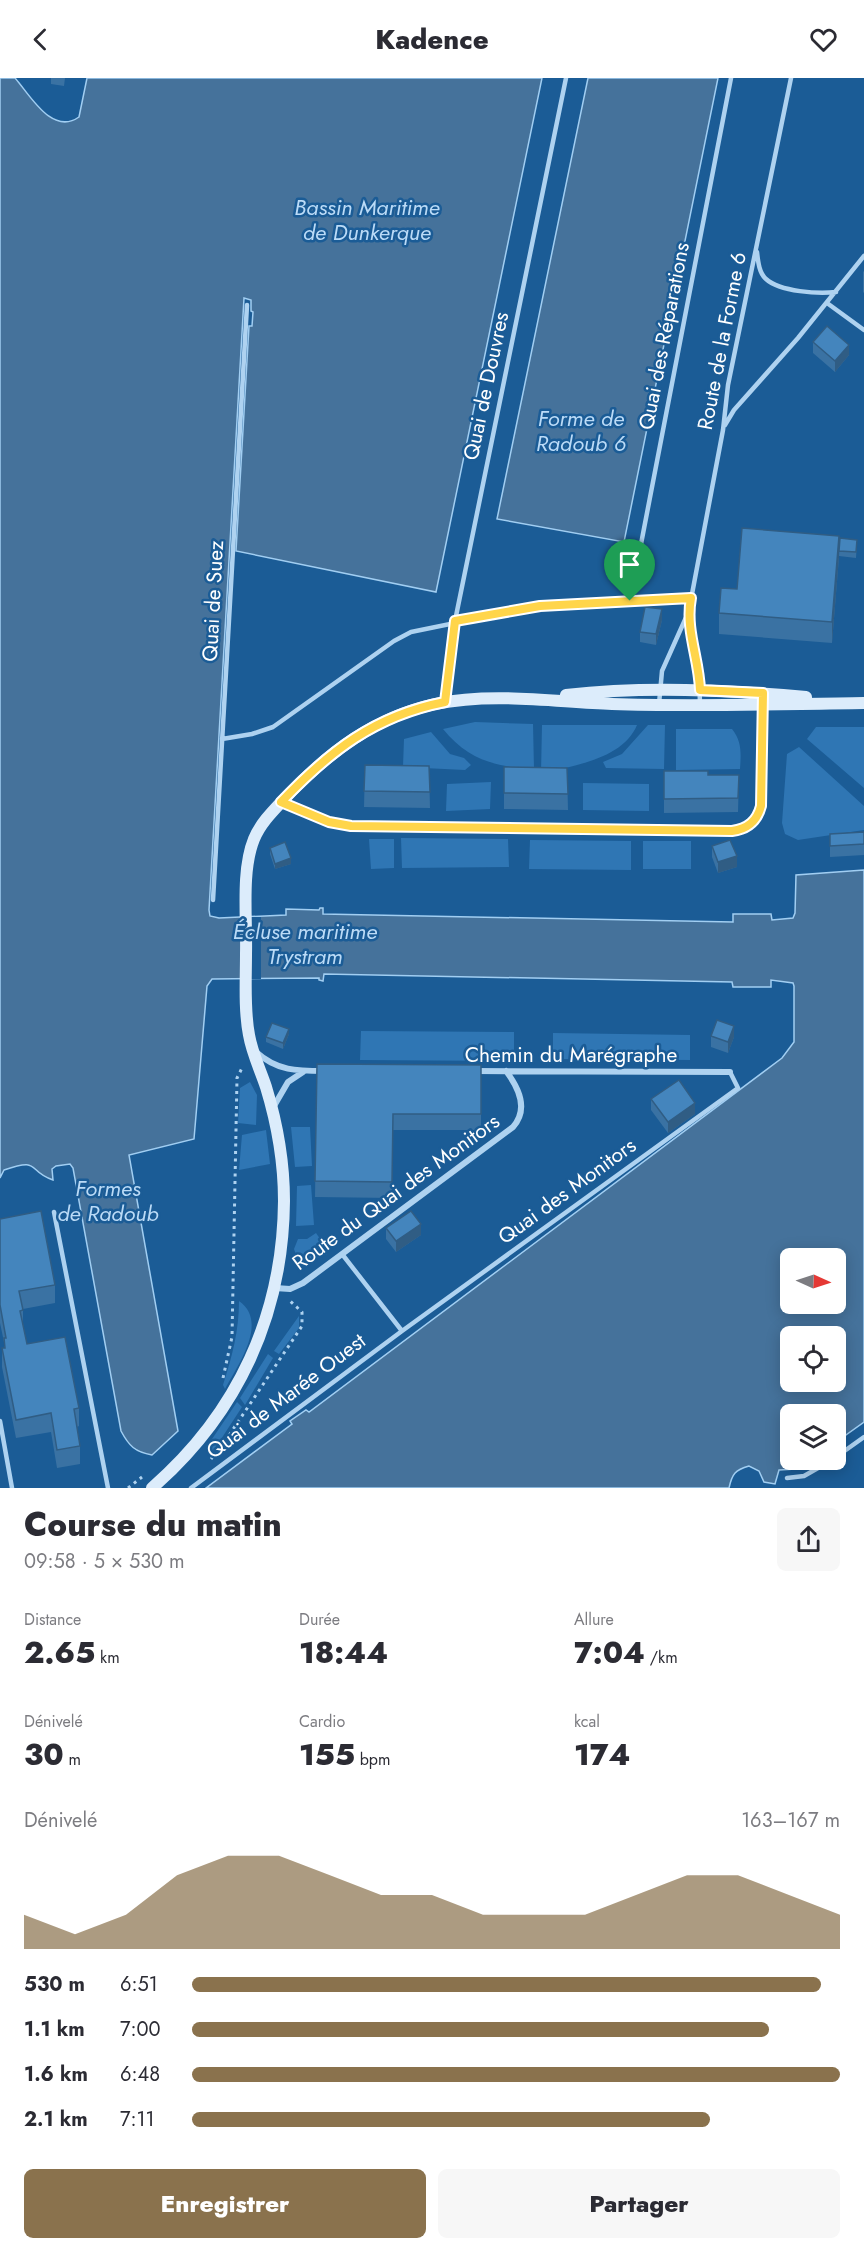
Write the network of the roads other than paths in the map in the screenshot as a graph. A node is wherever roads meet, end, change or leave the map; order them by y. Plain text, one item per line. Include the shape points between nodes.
1 (566, 78) edge
2 (731, 78) edge
3 (791, 78) edge
4 (757, 246) junction
5 (864, 256) edge
6 (836, 292) junction
7 (827, 303) junction
8 (247, 304) dead end
9 (864, 330) edge
10 (723, 430) junction
11 (691, 598) junction
12 (630, 601) junction
13 (689, 610) junction
14 (455, 621) junction
15 (660, 689) junction
16 (700, 690) junction
17 (531, 699) junction
18 (762, 699) junction
19 (445, 702) junction
20 (864, 702) edge
21 (659, 705) junction
22 (700, 705) junction
23 (222, 739) junction
24 (281, 802) junction
25 (213, 900) dead end
26 (252, 1048) junction
27 (304, 1071) junction
28 (328, 1071) edge
29 (471, 1071) edge
30 (506, 1071) junction
31 (730, 1072) joint
32 (272, 1112) junction
33 (54, 1212) dead end
34 (342, 1254) junction
35 (275, 1288) junction
36 (402, 1331) junction
37 (0, 1421) edge
38 (864, 1437) edge
39 (846, 1450) edge
40 (814, 1470) edge
41 (787, 1478) dead end
42 (12, 1488) edge
43 (108, 1488) edge
44 (152, 1488) edge
45 (191, 1488) edge

1 - 14 lane, Quai de Douvres
2 - 12 lane, Quai des Réparations
3 - 4 lane, Route de la Forme 6
4 - 6 lane via 762,273 770,282 813,293
4 - 10 lane, Route de la Forme 6 via 728,385
5 - 6 lane
6 - 7 lane
7 - 9 lane
7 - 10 lane via 734,410
8 - 23 lane, Quai de Suez
10 - 11 lane, Route de la Forme 6
11 - 12 lane
11 - 13 lane, Route de la Forme 6
12 - 14 lane via 528,608
13 - 15 lane, Route de la Forme 6 via 662,671
13 - 16 lane, Route de la Forme 6
14 - 19 lane, Quai de Douvres
14 - 23 lane via 402,636 273,727
15 - 16 street
15 - 17 street
15 - 21 lane, Route de la Forme 6
16 - 18 street
16 - 22 lane, Route de la Forme 6
17 - 19 street
17 - 21 street
18 - 20 street
18 - 22 street
18 - 24 street via 761,806 751,824 738,830 351,826 329,822
19 - 24 street via 402,714 364,731 324,760
21 - 22 street
23 - 25 lane, Quai de Suez
24 - 26 street via 253,843 247,871 246,988
26 - 27 street via 275,1066
26 - 32 street
27 - 28 street
27 - 32 street via 288,1082
29 - 30 street, Chemin du Marégraphe
30 - 31 street, Chemin du Marégraphe
30 - 34 street, Route du Quai des Monitors via 521,1099 521,1113 513,1128
31 - 36 lane, Quai des Monitors via 738,1088
32 - 35 street via 284,1198
33 - 43 lane
34 - 35 street, Route du Quai des Monitors via 303,1283 290,1289
34 - 36 lane
35 - 44 street via 256,1347 233,1393 196,1444
36 - 45 lane, Quai de Marée Ouest
37 - 42 lane
38 - 39 lane
40 - 41 lane

